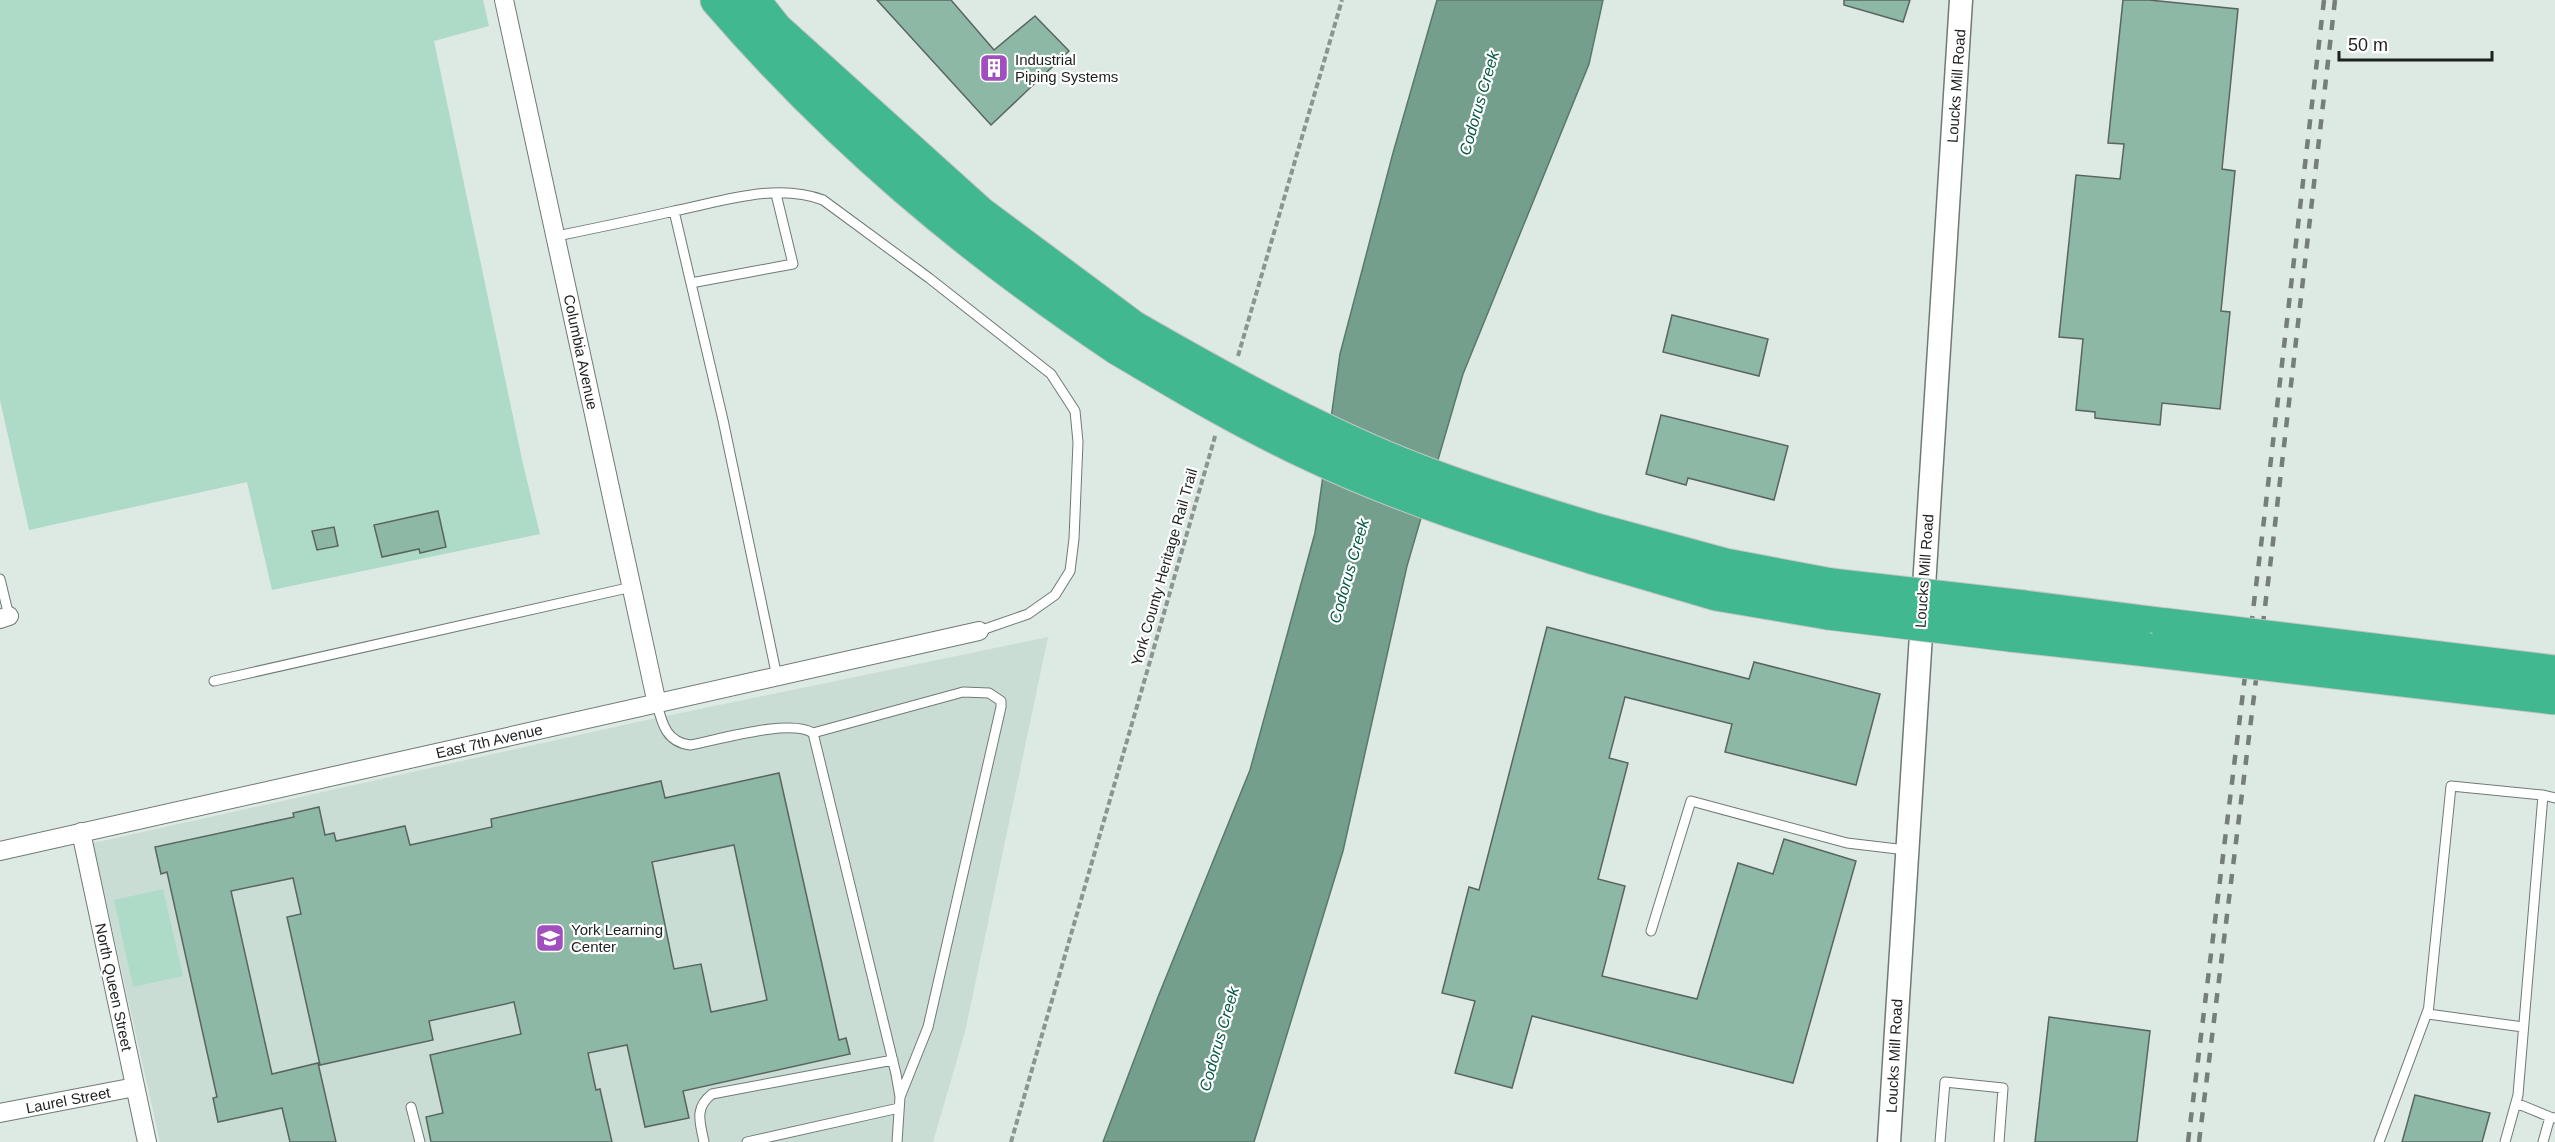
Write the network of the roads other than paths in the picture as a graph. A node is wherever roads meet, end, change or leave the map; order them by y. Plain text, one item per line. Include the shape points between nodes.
1 (504, 0) edge
2 (717, 0) edge
3 (753, 0) edge
4 (1961, 0) edge
5 (776, 194) junction
6 (674, 211) junction
7 (557, 236) junction
8 (691, 283) junction
9 (1125, 337) junction
10 (0, 579) edge
11 (632, 587) junction
12 (5, 617) edge
13 (979, 631) joint
14 (2157, 637) junction
15 (2555, 672) edge
16 (777, 677) junction
17 (214, 681) dead end
18 (2555, 698) edge
19 (657, 704) junction
20 (813, 733) junction
21 (2543, 795) junction
22 (2555, 798) edge
23 (81, 832) junction
24 (0, 850) edge
25 (1906, 850) junction
26 (1651, 931) dead end
27 (2428, 1010) junction
28 (2523, 1027) junction
29 (893, 1060) junction
30 (135, 1087) junction
31 (900, 1097) junction
32 (2516, 1102) junction
33 (411, 1107) dead end
34 (899, 1108) junction
35 (0, 1113) edge
36 (2552, 1117) edge
37 (147, 1142) edge
38 (420, 1142) edge
39 (704, 1142) edge
40 (747, 1142) edge
41 (897, 1142) edge
42 (1889, 1142) edge
43 (1940, 1142) edge
44 (1999, 1142) edge
45 (2379, 1142) edge
46 (2505, 1142) edge
47 (2543, 1142) edge

1 - 7 street, Columbia Avenue
2 - 9 highway via 784,74 880,168 977,249 1044,299
3 - 9 highway via 776,29
4 - 25 street, Loucks Mill Road
5 - 6 lane
5 - 8 lane via 793,264
5 - 13 lane via 809,195 823,200 930,278 1050,374 1075,411 1078,442 1070,571 1055,595 1028,614
6 - 7 lane
6 - 8 lane
7 - 11 street, Columbia Avenue
8 - 16 lane
9 - 14 highway, bridge via 1193,393 1313,456 1456,514 1597,544 1716,594 1829,599
10 - 12 lane
11 - 17 lane
11 - 19 street, Columbia Avenue
13 - 16 street, East 7th Avenue
14 - 15 highway, bridge
14 - 18 highway, bridge
16 - 19 street, East 7th Avenue
19 - 20 lane via 668,735 681,744 787,726
19 - 23 street, East 7th Avenue
20 - 29 lane
20 - 31 lane via 963,692 989,693 1001,701 928,1027
21 - 22 lane
21 - 27 lane via 2451,786
21 - 28 lane
23 - 24 street, East 7th Avenue
23 - 30 street, North Queen Street
25 - 26 lane via 1847,843 1691,801
25 - 42 street, Loucks Mill Road
27 - 28 lane via 2428,1014
27 - 45 lane
28 - 32 lane
29 - 31 lane
29 - 39 lane via 711,1094 698,1113
30 - 35 street, Laurel Street
30 - 37 street, North Queen Street
31 - 34 lane
32 - 36 lane
32 - 46 lane
33 - 38 lane
34 - 40 lane
34 - 41 lane
36 - 47 lane
43 - 44 lane via 1945,1082 2003,1088

